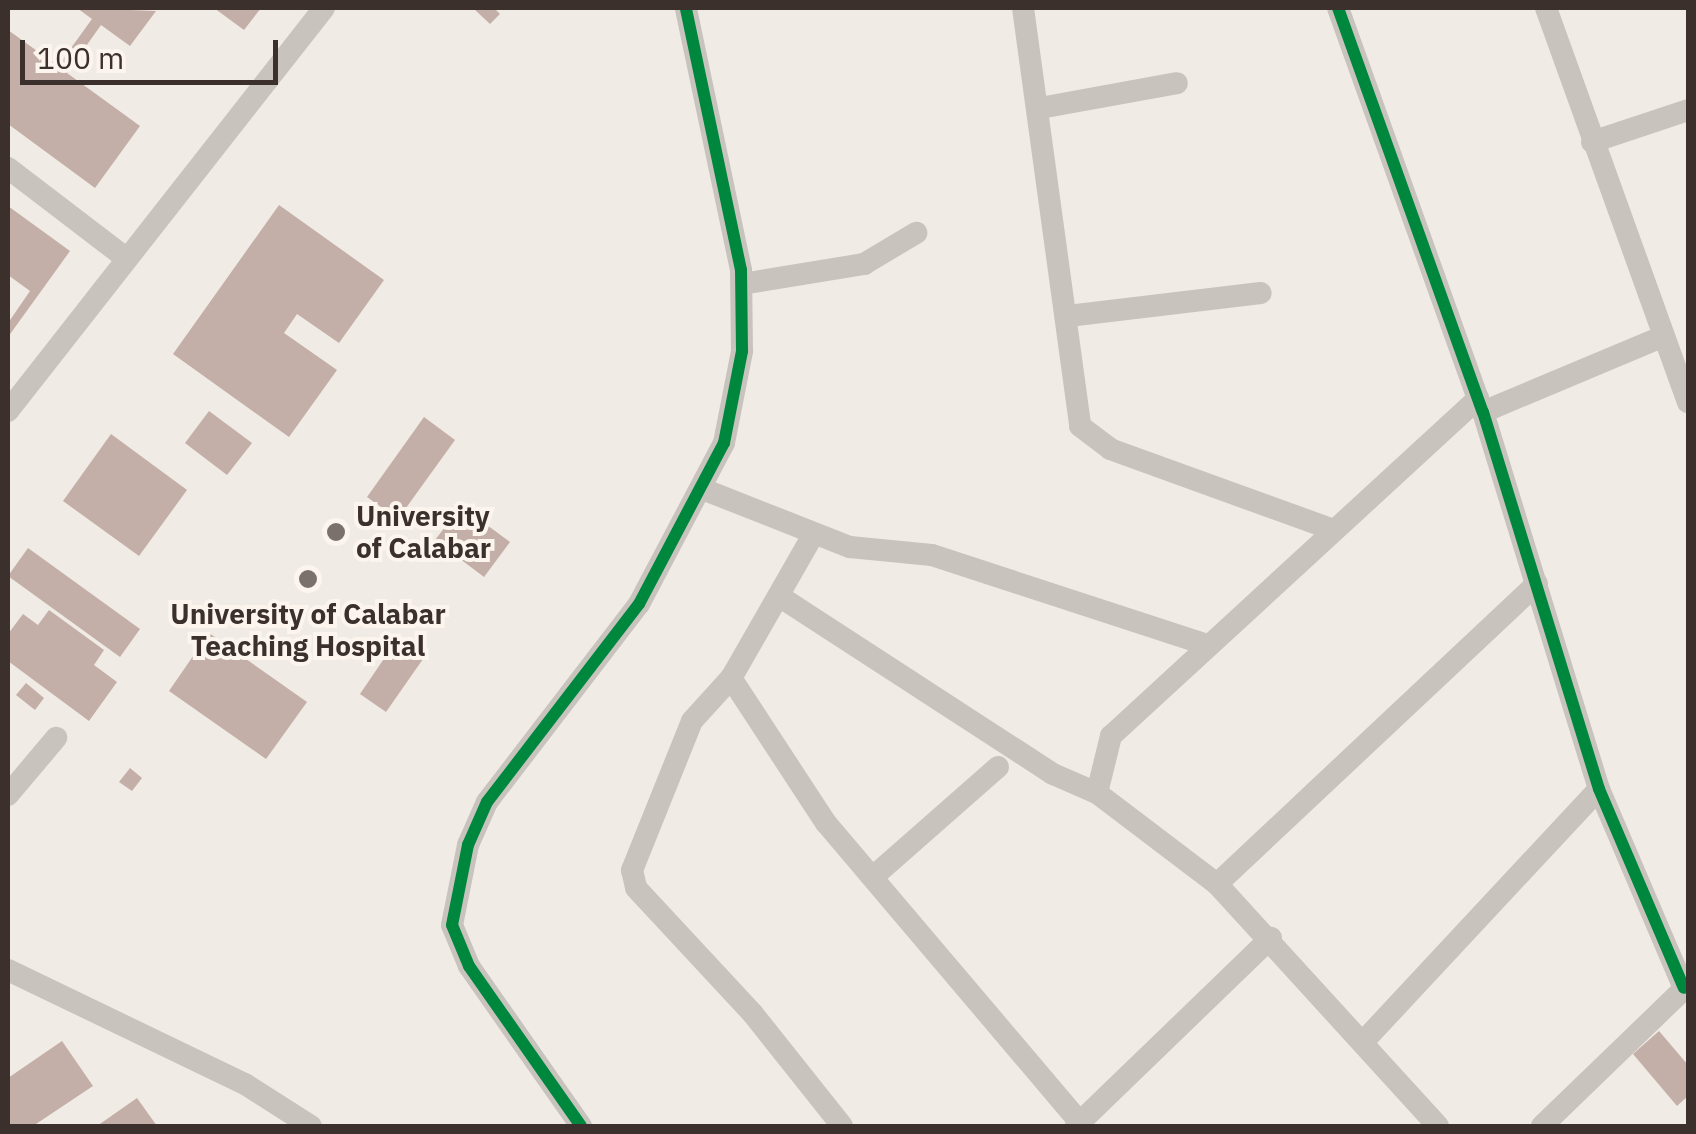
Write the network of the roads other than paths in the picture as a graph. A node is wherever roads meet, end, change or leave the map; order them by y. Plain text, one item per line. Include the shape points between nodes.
1 (324, 8) edge
2 (686, 8) edge
3 (1022, 8) edge
4 (1338, 8) edge
5 (1546, 8) edge
6 (1177, 83) dead end
7 (1040, 108) junction
8 (1688, 110) edge
9 (1592, 142) junction
10 (8, 168) edge
11 (916, 233) dead end
12 (124, 256) junction
13 (742, 284) junction
14 (1261, 293) dead end
15 (1068, 316) junction
16 (1674, 344) edge
17 (1688, 402) edge
18 (1481, 405) junction
19 (8, 411) edge
20 (705, 490) junction
21 (1331, 529) junction
22 (813, 535) junction
23 (1537, 583) junction
24 (782, 598) junction
25 (1205, 644) junction
26 (731, 678) junction
27 (56, 738) dead end
28 (998, 768) dead end
29 (1599, 789) junction
30 (1097, 793) junction
31 (8, 795) edge
32 (874, 876) junction
33 (1217, 884) junction
34 (1271, 938) junction
35 (8, 970) edge
36 (1686, 986) edge
37 (1363, 1042) junction
38 (1080, 1125) edge
39 (311, 1126) edge
40 (581, 1126) edge
41 (842, 1126) edge
42 (1438, 1126) edge
43 (1542, 1126) edge

1 - 12 street
2 - 13 street
3 - 7 street
4 - 18 street
5 - 9 street
6 - 7 street
7 - 15 street
8 - 9 street
9 - 16 street
10 - 12 street
11 - 13 street via 864,264
12 - 19 street
13 - 20 street via 735,398
14 - 15 street
15 - 21 street via 1080,426 1090,440
16 - 17 street
16 - 18 street
18 - 21 street
18 - 23 street
20 - 22 street
20 - 40 street via 639,604 487,802 456,890 452,926 468,966
21 - 25 street
22 - 24 street
22 - 25 street via 850,547 932,555
23 - 29 street
23 - 33 street
24 - 26 street
24 - 30 street via 1053,774
25 - 30 street via 1111,736
26 - 32 street via 826,823
26 - 41 street via 692,721 676,751 632,870 636,888 753,1014
27 - 31 street
28 - 32 street
29 - 36 street
29 - 37 street
30 - 33 street
32 - 38 street
33 - 34 street
34 - 37 street
34 - 38 street
35 - 39 street via 245,1084
36 - 43 street
37 - 42 street

